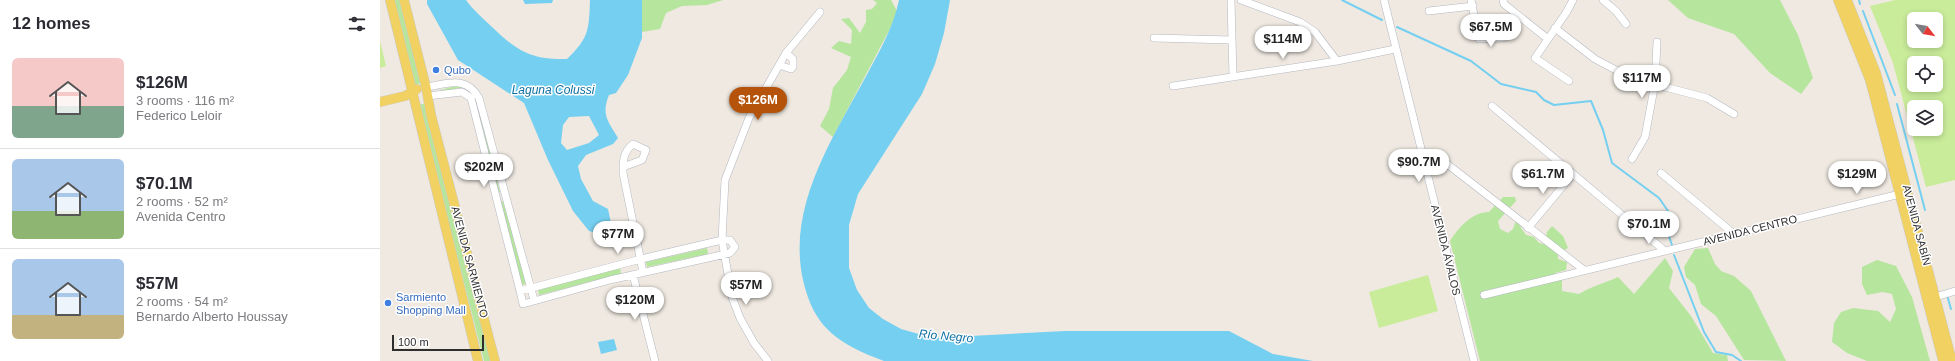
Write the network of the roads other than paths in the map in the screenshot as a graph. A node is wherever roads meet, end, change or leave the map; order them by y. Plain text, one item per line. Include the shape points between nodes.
1 (390, 0) edge
2 (404, 0) edge
3 (1231, 0) edge
4 (1241, 0) edge
5 (1384, 0) edge
6 (1503, 0) edge
7 (1573, 0) edge
8 (1603, 0) edge
9 (1838, 0) edge
10 (1847, 0) edge
11 (1472, 3) edge
12 (1429, 11) dead end
13 (820, 12) dead end
14 (1626, 24) dead end
15 (1555, 28) junction
16 (1154, 38) dead end
17 (1503, 38) dead end
18 (1230, 40) junction
19 (1548, 40) junction
20 (1657, 42) dead end
21 (1395, 49) junction
22 (786, 53) junction
23 (1337, 61) junction
24 (779, 66) junction
25 (1233, 77) junction
26 (1569, 81) dead end
27 (1655, 83) junction
28 (1173, 86) dead end
29 (427, 92) junction
30 (411, 95) junction
31 (380, 102) edge
32 (1492, 106) dead end
33 (1734, 114) dead end
34 (1632, 159) dead end
35 (1442, 160) dead end
36 (623, 167) dead end
37 (1661, 173) dead end
38 (1573, 174) junction
39 (1900, 194) junction
40 (504, 195) junction
41 (496, 198) junction
42 (1528, 228) junction
43 (1734, 234) junction
44 (722, 240) junction
45 (1665, 251) junction
46 (724, 254) junction
47 (642, 259) junction
48 (623, 263) junction
49 (1584, 270) junction
50 (643, 272) junction
51 (630, 276) junction
52 (530, 288) junction
53 (520, 291) junction
54 (1955, 291) edge
55 (1484, 295) dead end
56 (1932, 298) junction
57 (534, 300) junction
58 (478, 361) edge
59 (495, 361) edge
60 (656, 361) edge
61 (768, 361) edge
62 (1474, 361) edge
63 (1943, 361) edge
64 (1952, 361) edge

1 - 30 main road, AVENIDA SARMIENTO
2 - 29 main road, AVENIDA SARMIENTO
3 - 18 street
4 - 23 street via 1300,22 1315,32
5 - 21 street, AVENIDA ÁVALOS
6 - 19 street via 1504,4
7 - 15 street
8 - 14 street
9 - 39 main road, AVENIDA SABÍN via 1868,74
10 - 56 main road, AVENIDA SABÍN via 1876,73
11 - 12 street
11 - 17 street via 1479,39
13 - 22 street
15 - 19 street
15 - 27 street via 1595,59 1631,78
16 - 18 street
18 - 25 street
19 - 26 street via 1535,58
20 - 27 street
21 - 23 street
21 - 62 street, AVENIDA ÁVALOS
22 - 24 street
22 - 24 street via 793,59 793,67 784,69
23 - 25 street
24 - 44 street via 749,118 725,180
25 - 28 street
27 - 33 street via 1707,98
27 - 34 street via 1644,141
29 - 30 main road
29 - 40 street via 457,82 474,89 479,98
29 - 41 street via 462,92 471,98
29 - 59 main road, AVENIDA SARMIENTO
30 - 31 main road
30 - 58 main road, AVENIDA SARMIENTO
32 - 38 street
35 - 42 street
36 - 47 street via 622,173
37 - 43 street
38 - 42 street
38 - 45 street
39 - 43 street, AVENIDA CENTRO
39 - 56 main road, AVENIDA SABÍN
40 - 41 street
40 - 52 street
41 - 53 street
42 - 49 street
43 - 45 street, AVENIDA CENTRO
44 - 46 street
44 - 46 street via 730,240 735,247 730,253
44 - 47 street
45 - 49 street, AVENIDA CENTRO
46 - 50 street
46 - 61 street via 732,297 740,318
47 - 48 street
47 - 50 street
48 - 51 street
48 - 52 street
49 - 55 street, AVENIDA CENTRO
50 - 51 street
51 - 57 street
51 - 60 street
52 - 53 street
52 - 57 street
53 - 57 street via 523,304
54 - 56 street
56 - 63 main road, AVENIDA SABÍN
56 - 64 main road, AVENIDA SABÍN

